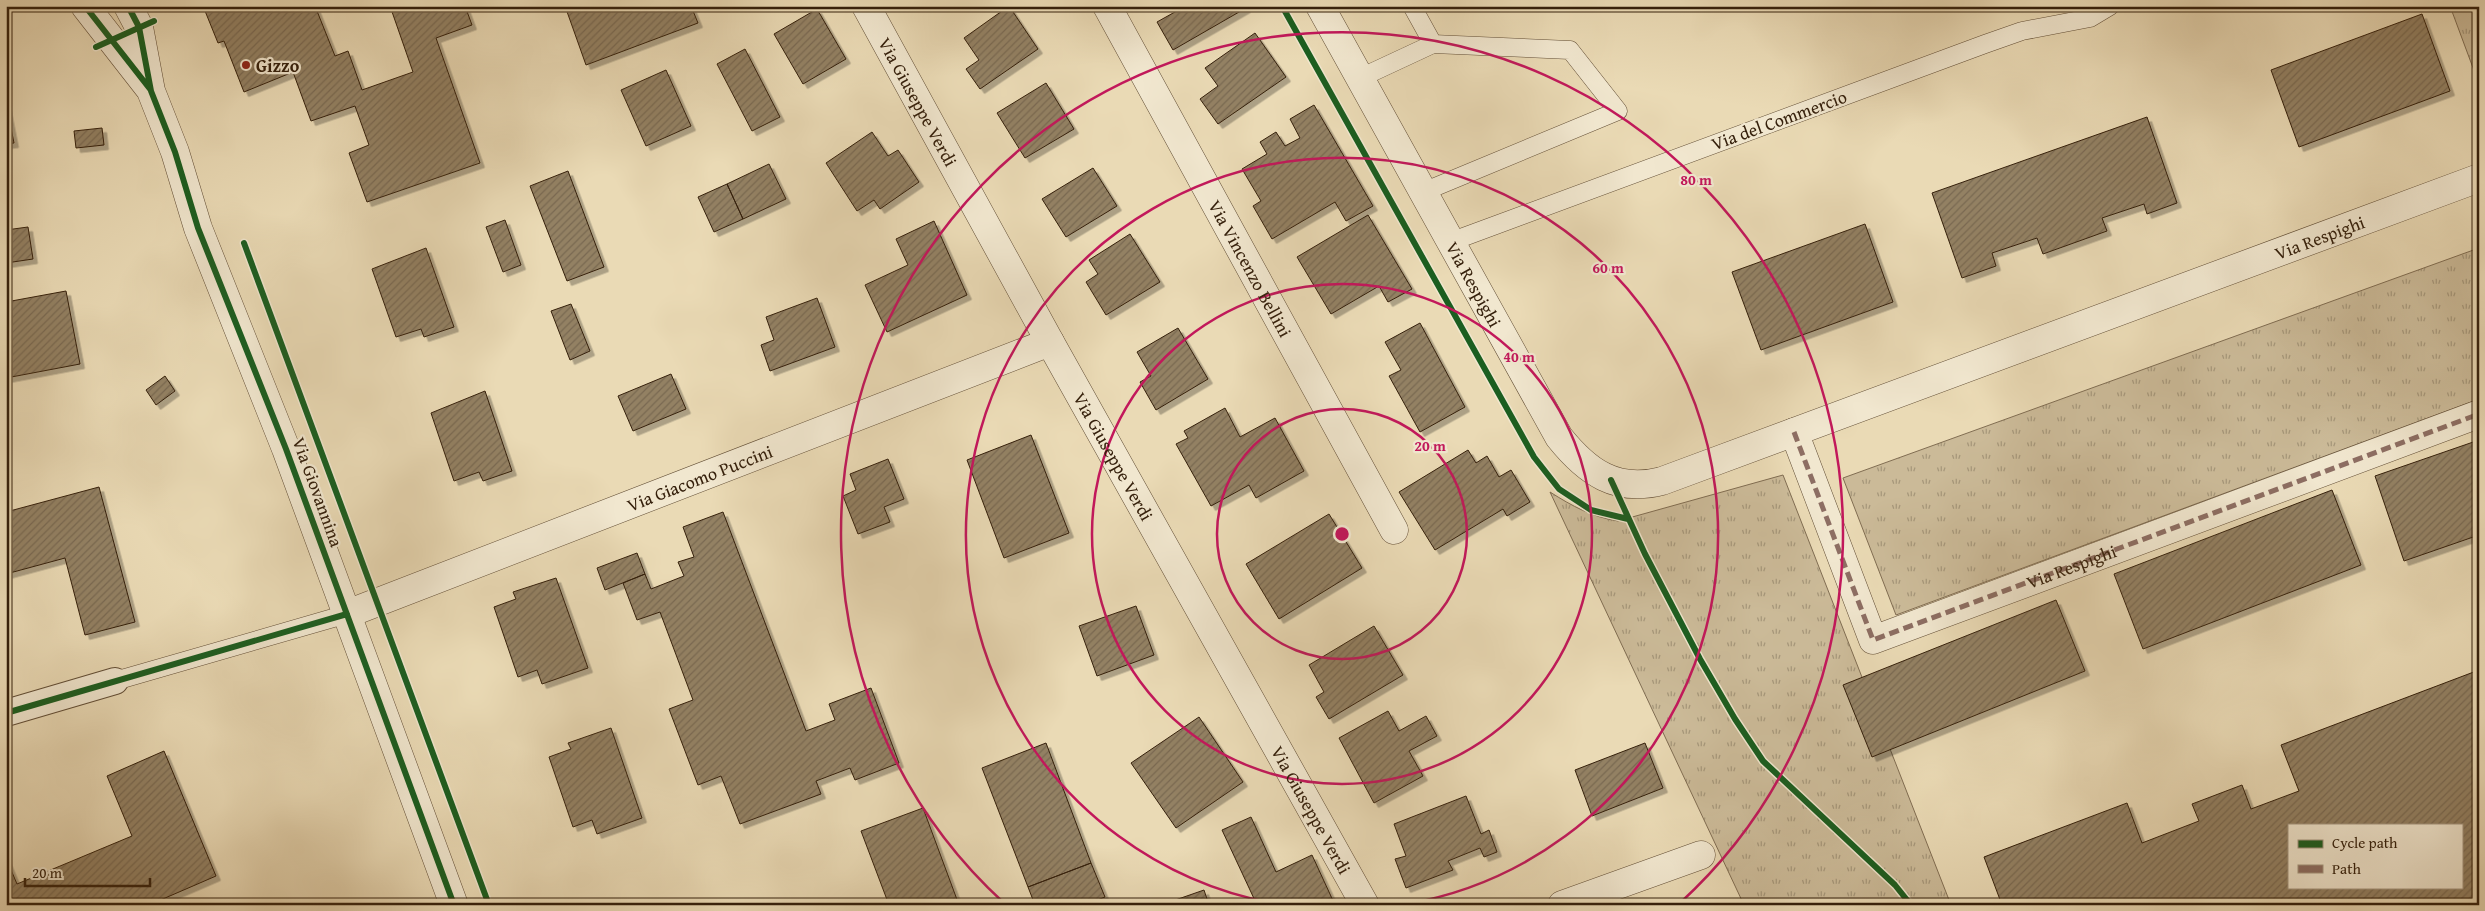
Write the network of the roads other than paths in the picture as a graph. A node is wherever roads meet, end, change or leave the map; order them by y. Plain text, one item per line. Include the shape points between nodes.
1 (85, 6) edge
2 (128, 6) edge
3 (866, 6) edge
4 (1107, 6) edge
5 (1320, 6) edge
6 (1412, 6) edge
7 (2110, 6) edge
8 (1433, 44) junction
9 (1360, 78) junction
10 (151, 91) junction
11 (2479, 178) edge
12 (1423, 192) junction
13 (1450, 242) junction
14 (1050, 342) junction
15 (2479, 414) edge
16 (1794, 432) junction
17 (1394, 530) dead end
18 (347, 614) junction
19 (115, 681) joint
20 (6, 713) edge
21 (1701, 855) dead end
22 (454, 905) edge
23 (1364, 905) edge
24 (1562, 905) edge

1 - 10 street, Via Giovannina
2 - 10 street, Via Giovannina via 139,27
3 - 14 street, Via Giuseppe Verdi
4 - 17 street, Via Vincenzo Bellini
5 - 9 street, Via Respighi
6 - 8 lane
7 - 13 lane, Via del Commercio via 2090,18 2022,31 1984,44
8 - 9 lane
8 - 12 lane via 1570,50 1618,111
9 - 12 street, Via Respighi
10 - 18 street, Via Giovannina via 198,228 286,449
11 - 16 street, Via Respighi
12 - 13 street, Via Respighi
13 - 16 street, Via Respighi via 1559,437 1594,471 1626,485 1645,485
14 - 18 street, Via Giacomo Puccini
14 - 23 street, Via Giuseppe Verdi
15 - 16 street, Via Respighi via 1873,640
18 - 19 lane
18 - 22 street, Via Giovannina
19 - 20 street
21 - 24 street

